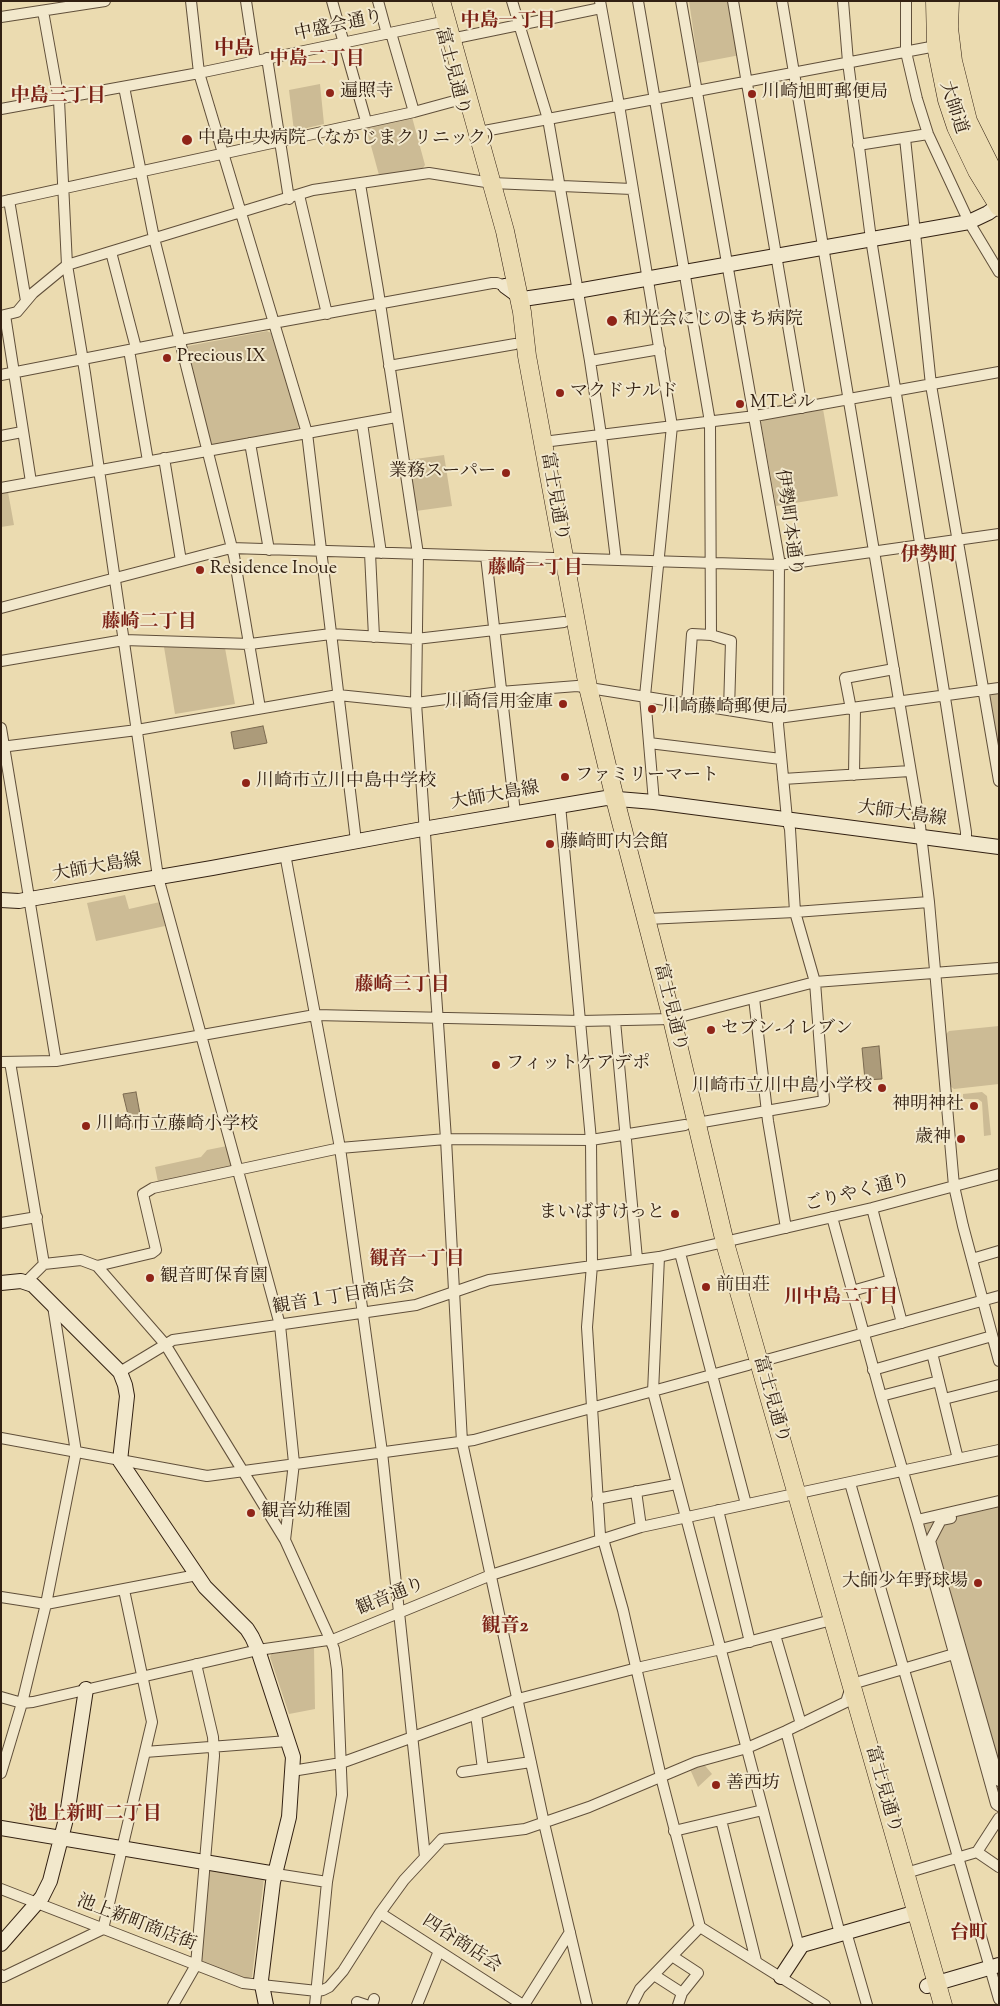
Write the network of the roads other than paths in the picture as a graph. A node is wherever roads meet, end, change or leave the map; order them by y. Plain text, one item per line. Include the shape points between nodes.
1 (105, 1) edge
2 (191, 1) edge
3 (246, 1) edge
4 (332, 1) edge
5 (378, 1) edge
6 (431, 1) edge
7 (441, 1) edge
8 (512, 1) edge
9 (638, 1) edge
10 (681, 1) edge
11 (733, 1) edge
12 (782, 1) edge
13 (843, 1) edge
14 (906, 1) edge
15 (935, 1) edge
16 (950, 1) edge
17 (600, 5) edge
18 (43, 11) junction
19 (1, 17) edge
20 (442, 22) junction
21 (519, 25) junction
22 (389, 33) junction
23 (451, 39) junction
24 (344, 43) junction
25 (936, 46) junction
26 (906, 52) junction
27 (268, 58) junction
28 (255, 61) junction
29 (848, 62) junction
30 (199, 72) junction
31 (793, 72) junction
32 (748, 80) junction
33 (124, 87) junction
34 (696, 90) junction
35 (655, 98) junction
36 (59, 100) junction
37 (458, 100) junction
38 (619, 105) junction
39 (1, 109) edge
40 (414, 112) junction
41 (548, 119) junction
42 (366, 121) junction
43 (478, 132) junction
44 (928, 134) junction
45 (905, 138) junction
46 (280, 141) junction
47 (858, 145) junction
48 (224, 152) junction
49 (141, 171) junction
50 (999, 182) edge
51 (488, 183) junction
52 (360, 184) junction
53 (559, 186) junction
54 (64, 188) junction
55 (632, 189) junction
56 (299, 195) junction
57 (288, 199) junction
58 (5, 201) edge
59 (998, 206) edge
60 (242, 213) junction
61 (969, 222) junction
62 (916, 231) junction
63 (154, 238) junction
64 (871, 239) junction
65 (822, 247) junction
66 (111, 252) junction
67 (777, 255) junction
68 (727, 264) junction
69 (67, 265) junction
70 (685, 272) junction
71 (999, 272) edge
72 (648, 279) junction
73 (512, 291) junction
74 (577, 291) junction
75 (26, 301) junction
76 (379, 304) junction
77 (327, 314) junction
78 (3, 315) edge
79 (274, 323) junction
80 (180, 340) junction
81 (515, 344) junction
82 (132, 349) junction
83 (660, 350) junction
84 (83, 359) junction
85 (590, 361) junction
86 (389, 366) junction
87 (13, 373) junction
88 (998, 374) edge
89 (1, 375) edge
90 (931, 384) junction
91 (895, 391) junction
92 (848, 400) junction
93 (802, 408) junction
94 (396, 416) junction
95 (754, 416) junction
96 (710, 422) junction
97 (362, 423) junction
98 (672, 426) junction
99 (22, 432) junction
100 (307, 433) junction
101 (601, 434) junction
102 (1, 436) edge
103 (543, 442) junction
104 (250, 443) junction
105 (207, 450) junction
106 (164, 458) junction
107 (148, 461) junction
108 (99, 470) junction
109 (30, 482) junction
110 (1, 488) edge
111 (999, 534) edge
112 (957, 540) junction
113 (920, 545) junction
114 (231, 548) junction
115 (269, 550) junction
116 (320, 551) junction
117 (874, 551) junction
118 (370, 553) junction
119 (381, 553) junction
120 (418, 554) junction
121 (486, 556) junction
122 (559, 558) junction
123 (616, 560) junction
124 (658, 561) junction
125 (181, 562) junction
126 (711, 563) junction
127 (779, 566) junction
128 (116, 579) junction
129 (1, 608) edge
130 (564, 622) junction
131 (495, 631) junction
132 (331, 634) junction
133 (711, 635) junction
134 (374, 637) junction
135 (416, 639) junction
136 (124, 640) junction
137 (250, 644) junction
138 (1, 661) edge
139 (894, 669) junction
140 (582, 686) junction
141 (999, 688) edge
142 (982, 690) junction
143 (500, 692) junction
144 (338, 695) junction
145 (645, 696) junction
146 (944, 696) junction
147 (900, 702) junction
148 (416, 703) junction
149 (687, 703) junction
150 (260, 708) junction
151 (853, 709) junction
152 (729, 710) junction
153 (778, 718) junction
154 (1, 728) edge
155 (137, 730) junction
156 (649, 743) junction
157 (3, 747) edge
158 (781, 759) junction
159 (998, 770) edge
160 (910, 771) junction
161 (854, 774) junction
162 (783, 779) junction
163 (999, 781) edge
164 (610, 799) junction
165 (654, 802) junction
166 (560, 805) junction
167 (515, 813) junction
168 (786, 819) junction
169 (424, 828) junction
170 (356, 841) junction
171 (921, 841) junction
172 (966, 843) junction
173 (999, 847) edge
174 (285, 854) junction
175 (158, 877) junction
176 (30, 899) junction
177 (1, 900) edge
178 (929, 902) junction
179 (795, 912) junction
180 (647, 919) junction
181 (999, 968) edge
182 (934, 974) junction
183 (815, 982) junction
184 (754, 998) junction
185 (315, 1015) junction
186 (436, 1018) junction
187 (667, 1019) junction
188 (581, 1021) junction
189 (615, 1021) junction
190 (201, 1035) junction
191 (56, 1061) junction
192 (6, 1062) edge
193 (767, 1112) junction
194 (691, 1124) junction
195 (626, 1134) junction
196 (446, 1138) junction
197 (591, 1140) junction
198 (340, 1148) junction
199 (238, 1169) junction
200 (999, 1174) edge
201 (954, 1186) junction
202 (872, 1208) junction
203 (37, 1217) junction
204 (832, 1217) junction
205 (1, 1223) edge
206 (786, 1228) junction
207 (720, 1244) junction
208 (999, 1251) edge
209 (680, 1252) junction
210 (659, 1257) junction
211 (637, 1259) junction
212 (972, 1259) junction
213 (44, 1264) junction
214 (592, 1265) junction
215 (97, 1266) junction
216 (891, 1280) junction
217 (26, 1282) junction
218 (1, 1284) edge
219 (852, 1291) junction
220 (454, 1293) junction
221 (999, 1296) edge
222 (982, 1301) junction
223 (53, 1306) junction
224 (362, 1313) junction
225 (902, 1323) junction
226 (280, 1325) junction
227 (864, 1334) junction
228 (992, 1336) junction
229 (165, 1344) junction
230 (997, 1348) edge
231 (932, 1353) junction
232 (999, 1361) edge
233 (754, 1364) junction
234 (874, 1370) junction
235 (120, 1372) junction
236 (712, 1376) junction
237 (939, 1381) junction
238 (999, 1385) edge
239 (652, 1392) junction
240 (881, 1396) junction
241 (944, 1399) junction
242 (593, 1408) junction
243 (1, 1438) edge
244 (462, 1442) junction
245 (999, 1450) edge
246 (76, 1452) junction
247 (382, 1452) junction
248 (958, 1459) junction
249 (120, 1461) junction
250 (294, 1464) junction
251 (244, 1470) junction
252 (902, 1471) junction
253 (850, 1483) junction
254 (676, 1484) junction
255 (636, 1492) junction
256 (792, 1495) junction
257 (597, 1499) junction
258 (999, 1501) edge
259 (746, 1504) junction
260 (999, 1507) edge
261 (718, 1510) junction
262 (685, 1518) junction
263 (917, 1520) junction
264 (641, 1527) junction
265 (603, 1539) junction
266 (285, 1540) junction
267 (197, 1575) junction
268 (491, 1575) junction
269 (124, 1590) junction
270 (1, 1597) edge
271 (46, 1604) junction
272 (399, 1612) junction
273 (824, 1622) junction
274 (775, 1635) junction
275 (330, 1639) junction
276 (750, 1642) junction
277 (721, 1649) junction
278 (258, 1650) junction
279 (954, 1654) junction
280 (196, 1664) junction
281 (637, 1668) junction
282 (903, 1668) junction
283 (142, 1676) junction
284 (852, 1684) junction
285 (86, 1689) junction
286 (1, 1698) edge
287 (518, 1699) junction
288 (846, 1702) junction
289 (22, 1703) junction
290 (476, 1714) junction
291 (801, 1724) junction
292 (786, 1731) junction
293 (412, 1736) junction
294 (288, 1741) junction
295 (213, 1748) junction
296 (747, 1748) junction
297 (145, 1752) junction
298 (531, 1762) junction
299 (341, 1763) junction
300 (483, 1769) junction
301 (292, 1772) junction
302 (462, 1772) dead end
303 (1, 1774) edge
304 (661, 1777) junction
305 (999, 1781) edge
306 (999, 1806) edge
307 (763, 1810) junction
308 (999, 1818) edge
309 (721, 1820) junction
310 (544, 1823) junction
311 (1, 1828) edge
312 (674, 1831) junction
313 (62, 1838) junction
314 (123, 1848) junction
315 (977, 1852) junction
316 (425, 1856) junction
317 (958, 1857) junction
318 (205, 1862) junction
319 (999, 1868) edge
320 (906, 1873) junction
321 (276, 1874) junction
322 (327, 1882) junction
323 (1, 1890) edge
324 (36, 1903) junction
325 (380, 1913) junction
326 (912, 1914) junction
327 (700, 1927) junction
328 (103, 1929) junction
329 (570, 1932) junction
330 (843, 1933) junction
331 (1, 1944) edge
332 (799, 1947) junction
333 (439, 1951) junction
334 (672, 1956) junction
335 (756, 1961) junction
336 (196, 1964) junction
337 (994, 1967) edge
338 (1, 1975) edge
339 (654, 1975) junction
340 (781, 1976) junction
341 (261, 1984) junction
342 (932, 1984) junction
343 (316, 1991) junction
344 (682, 1993) junction
345 (999, 1999) edge
346 (173, 2005) edge
347 (266, 2005) edge
348 (315, 2005) edge
349 (417, 2005) edge
350 (524, 2005) edge
351 (587, 2005) edge
352 (632, 2005) edge
353 (678, 2005) edge
354 (825, 2005) edge
355 (867, 2005) edge
356 (932, 2005) edge
357 (943, 2005) edge

1 - 18 street
2 - 30 street
3 - 28 street
4 - 24 street
5 - 22 street
6 - 20 highway, 富士見通り
7 - 20 highway, 富士見通り
8 - 21 street
9 - 35 street
10 - 34 street, 伊勢町本通り
11 - 32 street
12 - 31 street
13 - 29 street
14 - 26 street
15 - 25 highway, 大師道
16 - 50 highway, 大師道 via 953,61 968,121
17 - 21 street
17 - 38 street
18 - 19 street
18 - 36 street
20 - 22 street, 中盛会通り
20 - 23 highway, 富士見通り
20 - 37 highway, 富士見通り
21 - 23 street
21 - 41 street
22 - 24 street, 中盛会通り
22 - 40 street
23 - 43 highway, 富士見通り
24 - 27 street, 中盛会通り
24 - 42 street
25 - 26 street
25 - 59 highway, 大師道 via 956,127 976,171
26 - 29 street
26 - 44 street
27 - 28 street, 中盛会通り
27 - 46 street
28 - 30 street, 中盛会通り
29 - 31 street
29 - 47 street
30 - 33 street, 中盛会通り
30 - 48 street
31 - 32 street
31 - 65 street
32 - 34 street
32 - 67 street
33 - 36 street, 中盛会通り
33 - 49 street
34 - 35 street
34 - 68 street, 伊勢町本通り
35 - 38 street
35 - 70 street
36 - 39 street, 中盛会通り
36 - 54 street
37 - 40 street
37 - 51 highway, 富士見通り
38 - 41 street
38 - 55 street
40 - 42 street
41 - 43 street
41 - 53 street
42 - 46 street
43 - 51 highway, 富士見通り
44 - 45 street
44 - 61 street
45 - 47 street
45 - 62 street
46 - 48 street
46 - 57 street
47 - 64 street
48 - 49 street
48 - 60 street
49 - 54 street
49 - 63 street
51 - 52 street via 429,173
51 - 53 street
51 - 73 highway, 富士見通り
52 - 56 street
52 - 76 street
53 - 55 street
53 - 74 street
54 - 58 street
54 - 69 street
55 - 72 street
56 - 57 street
56 - 77 street
57 - 60 street
58 - 75 street
59 - 61 street
60 - 63 street
60 - 79 street
61 - 62 street
61 - 71 street
62 - 64 street
62 - 90 street
63 - 66 street
63 - 80 street
64 - 65 street
64 - 91 street
65 - 67 street
65 - 92 street
66 - 69 street
66 - 82 street
67 - 68 street
67 - 93 street
68 - 70 street
68 - 95 street, 伊勢町本通り
69 - 75 street
69 - 84 street
70 - 72 street
70 - 96 street
72 - 74 street
72 - 83 street
73 - 74 street via 531,298
73 - 76 street via 492,283
73 - 81 highway, 富士見通り
73 - 103 highway, 富士見通り
74 - 85 street
75 - 78 street via 17,312
76 - 77 street
76 - 86 street
77 - 79 street
78 - 87 street
79 - 80 street
79 - 100 street
80 - 82 street
80 - 105 street
81 - 86 street
81 - 122 highway, 富士見通り
82 - 84 street
82 - 107 street
83 - 85 street
83 - 98 street
84 - 87 street
84 - 108 street
85 - 101 street
86 - 94 street
87 - 89 street
87 - 99 street
88 - 90 street
90 - 91 street
90 - 112 street
91 - 92 street
91 - 113 street
92 - 93 street
92 - 117 street
93 - 95 street
94 - 97 street
94 - 120 street
95 - 96 street
95 - 127 street, 伊勢町本通り
96 - 98 street
96 - 126 street
97 - 100 street
97 - 119 street
98 - 101 street
98 - 124 street
99 - 102 street
99 - 109 street
100 - 104 street
100 - 116 street
101 - 103 street
101 - 123 street
103 - 122 highway, 富士見通り
104 - 105 street
104 - 115 street
105 - 106 street
105 - 114 street
106 - 107 street
106 - 125 street
107 - 108 street
108 - 109 street
108 - 128 street
109 - 110 street
111 - 112 street
112 - 113 street
112 - 142 street
113 - 117 street
113 - 146 street
114 - 115 street
114 - 125 street
114 - 137 street
115 - 116 street
116 - 118 street
116 - 132 street
117 - 127 street
117 - 139 street
118 - 119 street
118 - 134 street
119 - 120 street
120 - 121 street
120 - 135 street
121 - 122 street
121 - 131 street
122 - 123 street
122 - 130 highway, 富士見通り
122 - 140 highway, 富士見通り
123 - 124 street
124 - 126 street
124 - 145 street
125 - 128 street
126 - 127 street
126 - 133 street
127 - 153 street, 伊勢町本通り
128 - 129 street
128 - 136 street
130 - 131 street
130 - 140 highway, 富士見通り
131 - 135 street
131 - 143 street
132 - 134 street
132 - 137 street
132 - 144 street
133 - 149 street via 692,634
133 - 152 street via 731,641
134 - 135 street
135 - 148 street
136 - 137 street
136 - 138 street
136 - 155 street
137 - 150 street
139 - 147 street
139 - 151 street via 845,678
140 - 143 street
140 - 145 street
140 - 164 highway, 富士見通り
141 - 142 street
142 - 146 street
142 - 159 street
143 - 148 street
143 - 167 street
144 - 148 street
144 - 150 street
144 - 170 street
145 - 149 street
145 - 156 street
146 - 147 street
146 - 172 street
147 - 151 street
147 - 160 street
148 - 169 street
149 - 152 street
150 - 155 street
151 - 153 street
151 - 161 street
152 - 153 street
153 - 158 street, 伊勢町本通り
154 - 157 street
155 - 157 street
155 - 175 street
156 - 158 street
156 - 165 street
157 - 176 street
158 - 162 street, 伊勢町本通り
159 - 163 street
160 - 161 street
160 - 171 street
161 - 162 street
162 - 168 street, 伊勢町本通り
164 - 165 street, 大師大島線
164 - 166 street, 大師大島線
164 - 180 highway, 富士見通り
164 - 187 highway, 富士見通り via 609,817
165 - 168 street, 大師大島線
166 - 167 street, 大師大島線
166 - 188 street
167 - 169 street, 大師大島線
168 - 171 street, 大師大島線
168 - 179 street, 伊勢町本通り via 790,830
169 - 170 street, 大師大島線
169 - 186 street
170 - 174 street, 大師大島線
171 - 172 street, 大師大島線
171 - 178 street
172 - 173 street, 大師大島線
174 - 175 street, 大師大島線
174 - 185 street
175 - 176 street, 大師大島線
175 - 190 street
176 - 177 street, 大師大島線
176 - 191 street
178 - 179 street
178 - 182 street
179 - 180 street
179 - 183 street, 伊勢町本通り
180 - 187 highway, 富士見通り
181 - 182 street
182 - 183 street
182 - 201 street
183 - 184 street
183 - 193 street, 伊勢町本通り via 824,1101
184 - 187 street
184 - 193 street
185 - 186 street
185 - 190 street
185 - 198 street
186 - 188 street
186 - 196 street
187 - 189 street
187 - 194 highway, 富士見通り
188 - 189 street
188 - 197 street
189 - 195 street
190 - 191 street
190 - 199 street
191 - 192 street
192 - 203 street
193 - 194 street
193 - 206 street
194 - 195 street
194 - 207 highway, 富士見通り
195 - 197 street
195 - 211 street
196 - 197 street
196 - 198 street
196 - 220 street
197 - 214 street
198 - 199 street
198 - 224 street
199 - 215 street via 145,1191 156,1250
199 - 226 street
200 - 201 street, ごりやく通り
201 - 202 street, ごりやく通り
201 - 212 street
202 - 204 street, ごりやく通り
202 - 216 street
203 - 205 street
203 - 213 street
204 - 206 street, ごりやく通り
204 - 219 street
206 - 207 street, ごりやく通り
207 - 209 street, 観音１丁目商店会
207 - 233 highway, 富士見通り
208 - 212 street
209 - 210 street, 観音１丁目商店会
209 - 236 street
210 - 211 street, 観音１丁目商店会
210 - 239 street
211 - 214 street, 観音１丁目商店会
212 - 222 street
213 - 215 street via 81,1260
213 - 217 street
214 - 220 street, 観音１丁目商店会 via 488,1280
214 - 242 street via 587,1327
215 - 229 street
216 - 219 street
216 - 225 street
217 - 218 street
217 - 223 street
219 - 227 street
220 - 224 street, 観音１丁目商店会 via 416,1305
220 - 244 street
221 - 222 street
222 - 225 street
222 - 228 street
223 - 235 street
223 - 246 street
224 - 226 street, 観音１丁目商店会
224 - 247 street
225 - 227 street
226 - 229 street, 観音１丁目商店会 via 173,1340
226 - 250 street
227 - 233 street
227 - 234 street
228 - 230 street
228 - 231 street
229 - 235 street, 観音１丁目商店会
229 - 251 street
230 - 232 street
231 - 234 street
231 - 237 street
233 - 236 street
233 - 256 highway, 富士見通り
234 - 240 street
235 - 249 street via 127,1396
236 - 239 street
236 - 259 street
237 - 240 street
237 - 241 street
238 - 241 street
239 - 242 street
239 - 254 street
240 - 252 street
241 - 248 street
242 - 244 street
242 - 257 street
243 - 246 street
244 - 247 street
244 - 268 street
245 - 248 street, 観音通り
246 - 249 street
246 - 271 street
247 - 250 street
247 - 272 street
248 - 252 street, 観音通り
249 - 251 street via 207,1476
249 - 267 street
250 - 251 street
250 - 266 street
251 - 266 street
252 - 253 street, 観音通り
252 - 263 street
253 - 256 street, 観音通り
253 - 282 street
254 - 255 street
254 - 262 street
255 - 257 street
255 - 264 street
256 - 259 street, 観音通り
256 - 273 highway, 富士見通り
256 - 284 highway, 富士見通り
257 - 265 street
258 - 263 street
259 - 261 street, 観音通り
260 - 305 street via 941,1520 930,1541
261 - 262 street, 観音通り
261 - 276 street
262 - 264 street, 観音通り
262 - 277 street
263 - 279 street
264 - 265 street, 観音通り
265 - 268 street, 観音通り
265 - 281 street
266 - 275 street
267 - 269 street
267 - 278 street via 246,1629
268 - 272 street, 観音通り
268 - 287 street
269 - 271 street
269 - 283 street
270 - 271 street
271 - 289 street
272 - 275 street, 観音通り
272 - 293 street
273 - 274 street
273 - 288 highway, 富士見通り
274 - 276 street
274 - 291 street
275 - 278 street, 観音通り
275 - 299 street via 336,1670
276 - 277 street
277 - 281 street
277 - 296 street
278 - 280 street, 観音通り
278 - 294 street
279 - 282 street
279 - 306 street
280 - 283 street, 観音通り
280 - 295 street
281 - 287 street
281 - 304 street
282 - 284 street
282 - 317 street
283 - 285 street, 観音通り
283 - 297 street via 152,1722
284 - 288 street
284 - 320 highway, 富士見通り
285 - 289 street, 観音通り
285 - 313 street
286 - 289 street, 観音通り
287 - 290 street
287 - 298 street
288 - 291 street
288 - 326 highway, 富士見通り
289 - 303 street
290 - 293 street
290 - 300 street
291 - 292 street
292 - 296 street
292 - 330 street
293 - 299 street
293 - 316 street
294 - 295 street
294 - 301 street via 293,1757
295 - 297 street
295 - 318 street
296 - 304 street via 696,1762
296 - 307 street
297 - 314 street
298 - 300 street
298 - 310 street
299 - 301 street
299 - 322 street via 342,1795
300 - 302 street
301 - 321 street via 290,1817
304 - 310 street
304 - 312 street
307 - 309 street
307 - 332 street
308 - 315 street
309 - 312 street
309 - 335 street
310 - 316 street via 512,1831 448,1837
310 - 329 street
311 - 313 street
312 - 327 street
313 - 314 street
313 - 324 street via 50,1881
314 - 318 street
314 - 328 street
315 - 317 street
315 - 319 street
316 - 325 street
317 - 320 street
317 - 337 street
318 - 321 street
318 - 336 street
320 - 326 highway, 富士見通り
321 - 322 street
321 - 341 street
322 - 343 street
323 - 324 street, 池上新町商店街
324 - 328 street, 池上新町商店街
324 - 331 street
325 - 333 street, 四谷商店会
325 - 343 street via 342,1972 329,1987
326 - 330 street
326 - 342 highway, 富士見通り
327 - 334 street
327 - 335 street
328 - 336 street, 池上新町商店街
328 - 338 street via 4,1977
329 - 350 street
329 - 351 street
330 - 332 street
330 - 355 street
332 - 340 street
333 - 349 street
333 - 350 street, 四谷商店会
334 - 339 street
334 - 344 street via 698,1974
335 - 340 street
336 - 341 street, 池上新町商店街 via 242,1983
336 - 346 street
337 - 342 street
337 - 345 street
339 - 344 street
339 - 352 street via 640,1988
340 - 354 street
341 - 343 street, 池上新町商店街
341 - 347 street
342 - 356 highway, 富士見通り
342 - 357 highway, 富士見通り
343 - 348 street
344 - 353 street

